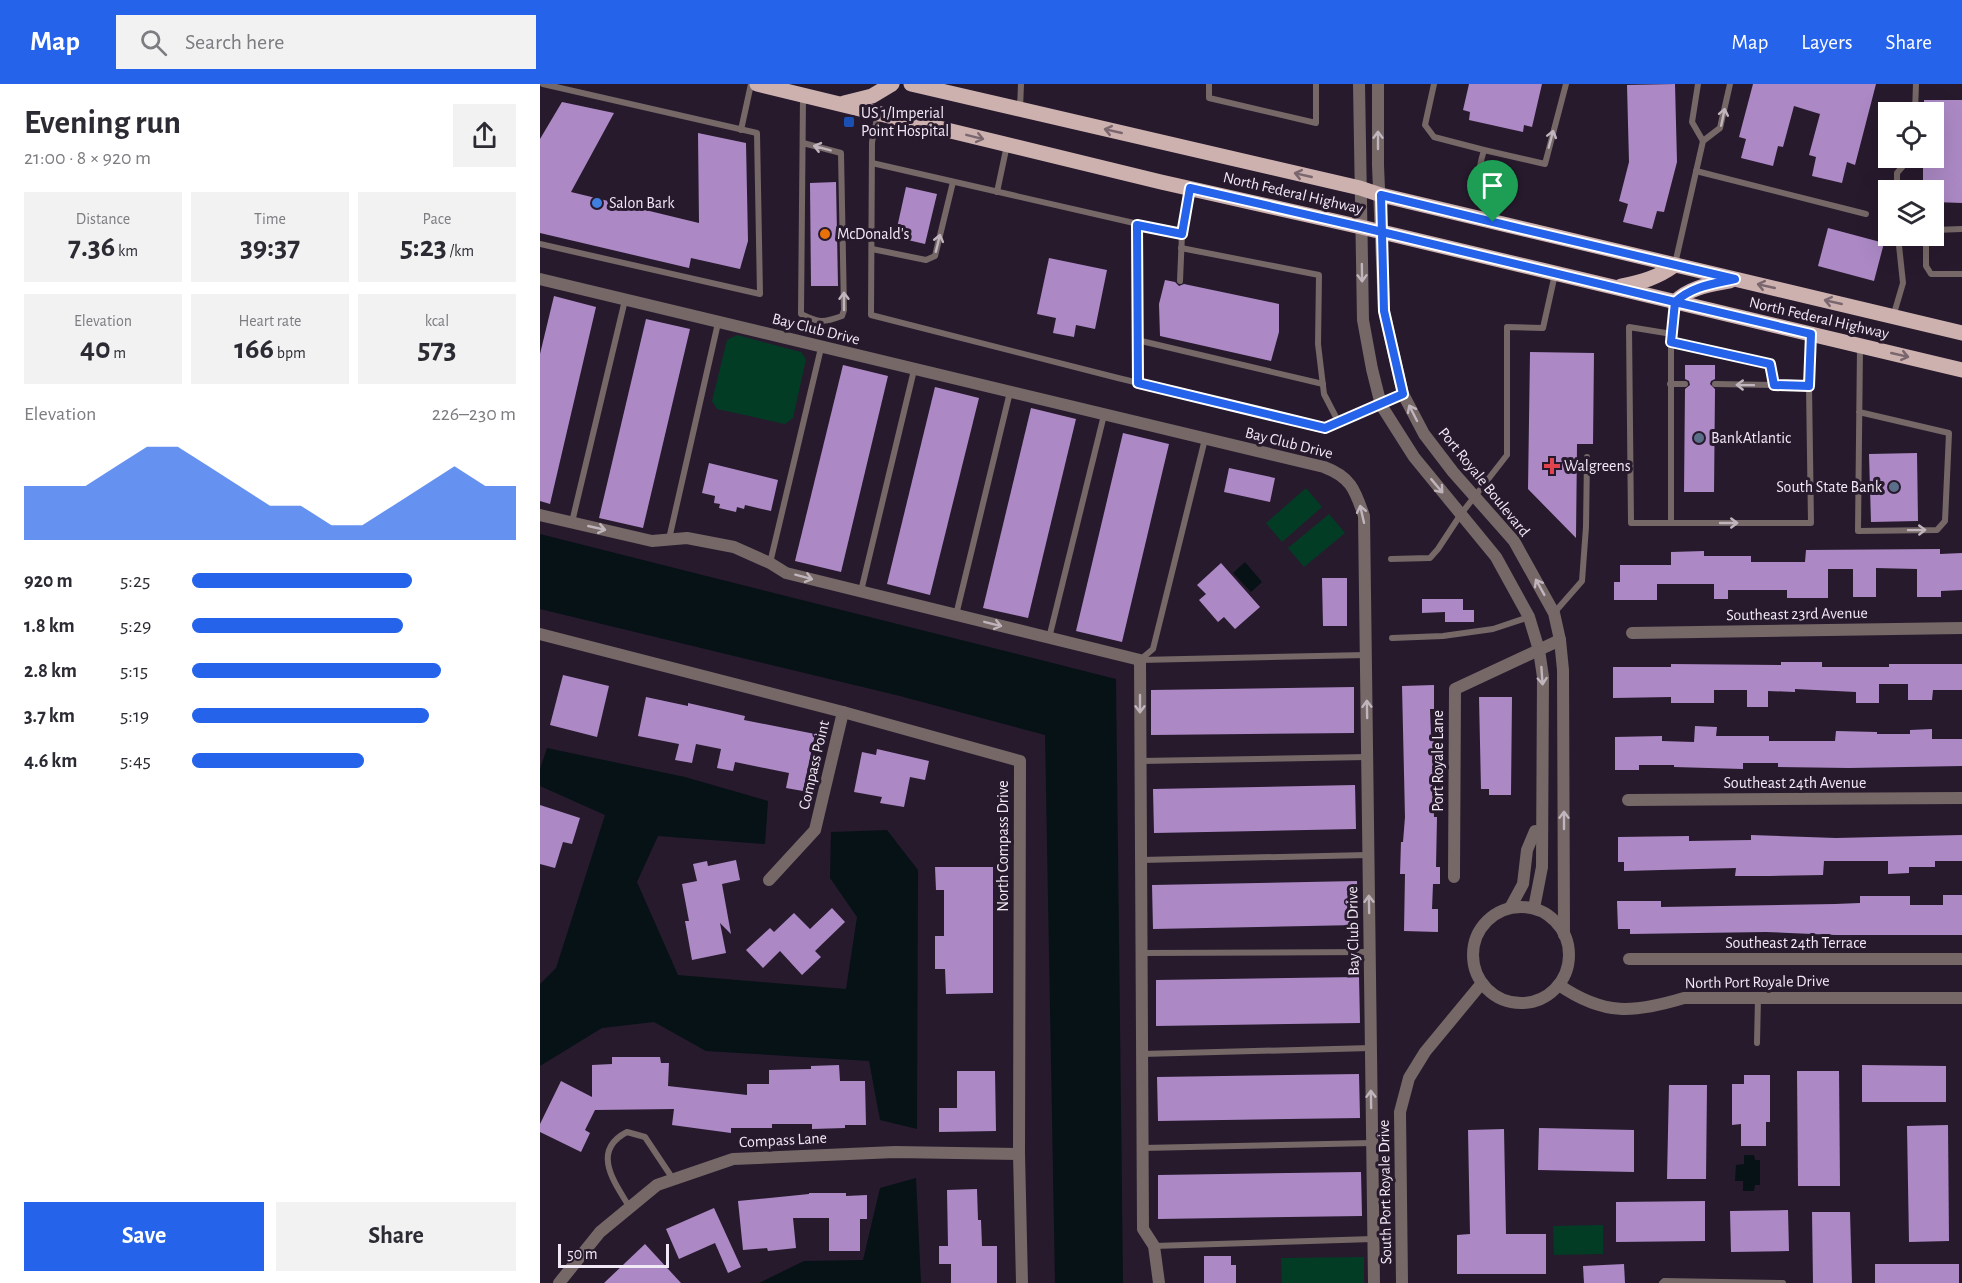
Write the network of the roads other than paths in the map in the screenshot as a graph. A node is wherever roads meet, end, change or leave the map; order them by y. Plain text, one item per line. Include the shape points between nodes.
1 (543, 84) edge
2 (751, 84) edge
3 (757, 84) edge
4 (892, 84) edge
5 (1021, 84) edge
6 (1209, 84) edge
7 (1316, 84) edge
8 (1359, 84) edge
9 (1378, 84) edge
10 (1434, 84) edge
11 (1566, 84) edge
12 (1698, 84) edge
13 (1730, 84) edge
14 (1916, 84) edge
15 (917, 86) edge
16 (803, 95) junction
17 (1915, 102) edge
18 (838, 104) junction
19 (1020, 110) junction
20 (878, 113) junction
21 (741, 129) junction
22 (1703, 141) junction
23 (803, 143) junction
24 (1007, 144) junction
25 (1484, 150) junction
26 (872, 163) junction
27 (1696, 171) junction
28 (953, 182) junction
29 (1190, 188) junction
30 (1360, 188) junction
31 (997, 192) junction
32 (1381, 195) junction
33 (1866, 214) dead end
34 (1493, 222) junction
35 (1137, 225) junction
36 (1361, 227) junction
37 (1962, 229) edge
38 (1944, 230) edge
39 (1382, 232) junction
40 (1182, 234) junction
41 (540, 244) edge
42 (1899, 246) edge
43 (1926, 246) edge
44 (1181, 248) junction
45 (872, 249) junction
46 (1675, 265) junction
47 (1556, 274) junction
48 (1962, 274) edge
49 (540, 279) edge
50 (1735, 279) junction
51 (1180, 280) dead end
52 (1612, 287) junction
53 (625, 300) junction
54 (1675, 302) junction
55 (1893, 317) junction
56 (718, 323) junction
57 (1962, 333) edge
58 (1672, 334) junction
59 (1811, 334) junction
60 (1137, 340) junction
61 (1671, 342) junction
62 (1860, 346) junction
63 (821, 348) junction
64 (914, 370) junction
65 (1962, 370) edge
66 (1138, 383) junction
67 (1323, 384) junction
68 (1670, 384) junction
69 (1685, 384) dead end
70 (1715, 384) dead end
71 (1774, 385) junction
72 (1809, 386) junction
73 (1010, 392) junction
74 (1403, 394) junction
75 (1381, 405) junction
76 (1859, 412) junction
77 (1104, 415) junction
78 (1339, 423) junction
79 (1204, 439) junction
80 (1587, 457) dead end
81 (1476, 496) junction
82 (1461, 514) junction
83 (540, 515) edge
84 (572, 522) junction
85 (1671, 523) junction
86 (669, 539) junction
87 (1391, 560) dead end
88 (770, 563) junction
89 (860, 592) junction
90 (1554, 613) junction
91 (956, 615) junction
92 (1529, 617) junction
93 (1962, 628) edge
94 (1632, 633) dead end
95 (540, 634) edge
96 (1050, 638) junction
97 (1392, 638) dead end
98 (1560, 640) junction
99 (1539, 650) junction
100 (1366, 655) junction
101 (1140, 660) junction
102 (843, 712) junction
103 (1367, 757) junction
104 (1140, 761) junction
105 (1962, 798) edge
106 (1628, 800) dead end
107 (1542, 808) junction
108 (1535, 831) junction
109 (1369, 855) junction
110 (1542, 857) junction
111 (1564, 857) junction
112 (1141, 860) junction
113 (1455, 877) dead end
114 (769, 880) dead end
115 (1528, 907) junction
116 (1510, 908) junction
117 (1564, 935) junction
118 (1370, 952) junction
119 (1141, 953) junction
120 (1629, 959) dead end
121 (1962, 959) edge
122 (1482, 983) junction
123 (1559, 985) junction
124 (1758, 998) junction
125 (1962, 998) edge
126 (1757, 1043) dead end
127 (1371, 1048) junction
128 (1142, 1054) junction
129 (1372, 1143) junction
130 (1142, 1148) junction
131 (1019, 1154) junction
132 (674, 1180) junction
133 (630, 1208) junction
134 (1373, 1239) junction
135 (1154, 1246) junction
136 (1703, 1282) edge
137 (559, 1283) edge
138 (1022, 1283) edge
139 (1159, 1283) edge
140 (1374, 1283) edge
141 (1402, 1283) edge
142 (1662, 1283) edge
143 (1783, 1283) edge

1 - 21 lane
2 - 21 lane
3 - 16 main road, North Federal Highway
4 - 18 main road via 872,96
5 - 19 lane
6 - 7 lane via 1209,98 1316,123
8 - 30 street
32 -> 9 street, Port Royale Boulevard
10 - 25 lane via 1425,125 1434,137
25 -> 11 lane via 1545,164
12 - 22 lane via 1692,122
22 -> 13 lane via 1720,128
14 - 17 lane
15 - 19 main road, North Federal Highway
15 - 20 main road via 892,94
16 - 18 main road, North Federal Highway
16 - 23 lane
18 - 20 main road, North Federal Highway
30 -> 19 main road, North Federal Highway
20 -> 24 main road, North Federal Highway
20 - 26 lane
21 - 41 lane via 757,133 760,294
22 - 27 lane
23 -> 23 lane via 801,314 826,322 842,316 844,310 841,153
24 - 29 main road, North Federal Highway
24 - 31 lane
25 - 34 lane via 1477,173 1478,185
26 - 28 lane
26 - 45 lane
27 - 33 lane
27 - 46 lane
28 - 31 lane
45 -> 28 lane via 926,260 935,256
29 - 36 main road, North Federal Highway
29 - 40 lane
30 - 32 main road, North Federal Highway
30 - 36 street
31 - 35 lane
32 - 34 main road, North Federal Highway
32 - 39 street, Port Royale Boulevard
34 - 46 main road, North Federal Highway
35 - 40 lane
35 - 60 lane
36 - 39 main road, North Federal Highway
36 -> 75 street via 1363,320
37 - 38 lane
39 - 47 main road, North Federal Highway
39 - 74 street, Port Royale Boulevard via 1384,311
40 - 44 lane
42 - 55 lane via 1903,283
43 - 48 lane via 1930,274
44 - 51 lane
44 - 67 lane via 1319,275 1318,344
45 - 66 lane via 872,315
46 - 50 main road, North Federal Highway
46 - 52 main road via 1648,281
47 - 52 main road, North Federal Highway
47 - 81 lane via 1543,328 1507,327 1507,455
49 - 53 street, Bay Club Drive
50 - 54 main road via 1697,288
55 -> 50 main road, North Federal Highway
52 - 54 main road, North Federal Highway
53 - 56 street, Bay Club Drive
53 - 84 lane
54 - 58 lane
54 - 59 main road, North Federal Highway
55 - 57 main road, North Federal Highway
56 - 63 street, Bay Club Drive
56 - 86 lane
58 - 61 lane
58 - 85 lane via 1629,327 1630,523
59 - 62 main road, North Federal Highway
59 - 72 lane
60 - 66 lane
60 - 67 lane
61 - 68 lane
61 - 71 lane via 1770,364
62 -> 65 main road, North Federal Highway
62 - 76 lane
63 - 64 street, Bay Club Drive
63 - 88 lane
64 - 73 street, Bay Club Drive
64 - 89 lane
66 - 78 lane via 1325,428
67 - 78 lane
68 - 69 lane
68 - 85 lane
71 -> 70 lane
71 - 72 lane
85 -> 72 lane via 1811,523
73 - 77 street, Bay Club Drive
73 - 91 lane
74 - 75 lane
81 -> 74 street, Port Royale Boulevard via 1424,434
75 - 78 lane
75 -> 82 street via 1414,457
76 -> 76 lane via 1858,531 1937,530 1945,521 1949,433
77 - 79 street, Bay Club Drive
77 - 96 lane
100 -> 79 street, Bay Club Drive via 1364,516 1355,492 1341,473
79 - 101 lane via 1153,649
80 - 90 lane via 1582,581
81 - 82 lane
90 -> 81 street, Port Royale Boulevard via 1514,541
82 - 87 lane via 1430,558
82 - 92 street via 1496,557
83 - 84 street
84 -> 86 street via 652,541
86 - 88 street via 687,538 734,547
88 -> 89 street via 786,573
89 - 91 street
90 - 98 street, Port Royale Boulevard
91 -> 96 street
92 - 97 lane via 1493,629
92 - 99 street
93 - 94 street, Southeast 23rd Avenue
95 - 102 street, North Compass Drive
96 - 101 street
98 - 99 street, Port Royale Lane
111 -> 98 street, Port Royale Boulevard
99 -> 107 street via 1543,676
99 - 113 street, Port Royale Lane via 1455,689
100 - 101 lane
103 -> 100 street, Bay Club Drive
101 -> 104 street
102 - 114 street, Compass Point via 815,830
102 - 131 street, North Compass Drive via 1020,761
103 - 104 lane
103 - 109 street, Bay Club Drive
104 - 112 street
105 - 106 street, Southeast 24th Avenue
107 - 108 street
107 - 110 street
108 - 115 street via 1534,878
108 - 116 street via 1527,849 1523,884
109 - 112 lane
118 -> 109 street, Bay Club Drive
110 - 111 street
110 - 115 street
111 - 117 street, Port Royale Boulevard
112 - 119 street
115 - 116 street
115 - 117 street via 1553,919
116 - 122 street via 1492,916 1474,942 1473,964
117 - 123 street via 1569,963
118 - 119 lane
118 - 127 street, Bay Club Drive
119 - 128 street
120 - 121 street, Southeast 24th Terrace
122 - 123 street via 1498,998 1520,1004 1542,999
122 - 141 street, South Port Royale Drive via 1425,1052 1409,1078 1400,1112
123 - 124 street, North Port Royale Drive via 1586,1002 1623,1009 1649,1008 1684,998
124 - 125 street, North Port Royale Drive
124 - 126 lane
127 - 128 lane
129 -> 127 street, Bay Club Drive
128 - 130 street
129 - 130 lane
129 - 134 street, Bay Club Drive
130 - 135 street via 1143,1229
131 - 132 street, Compass Lane via 895,1152 733,1159
131 - 138 street, North Compass Drive
132 - 133 street, Compass Lane via 657,1185
132 - 133 lane via 645,1137 627,1132 616,1138 607,1153 609,1173
133 - 137 street, Compass Lane via 600,1232
134 - 135 lane
134 - 140 street, Bay Club Drive
135 - 139 street
136 - 142 lane
136 - 143 lane

